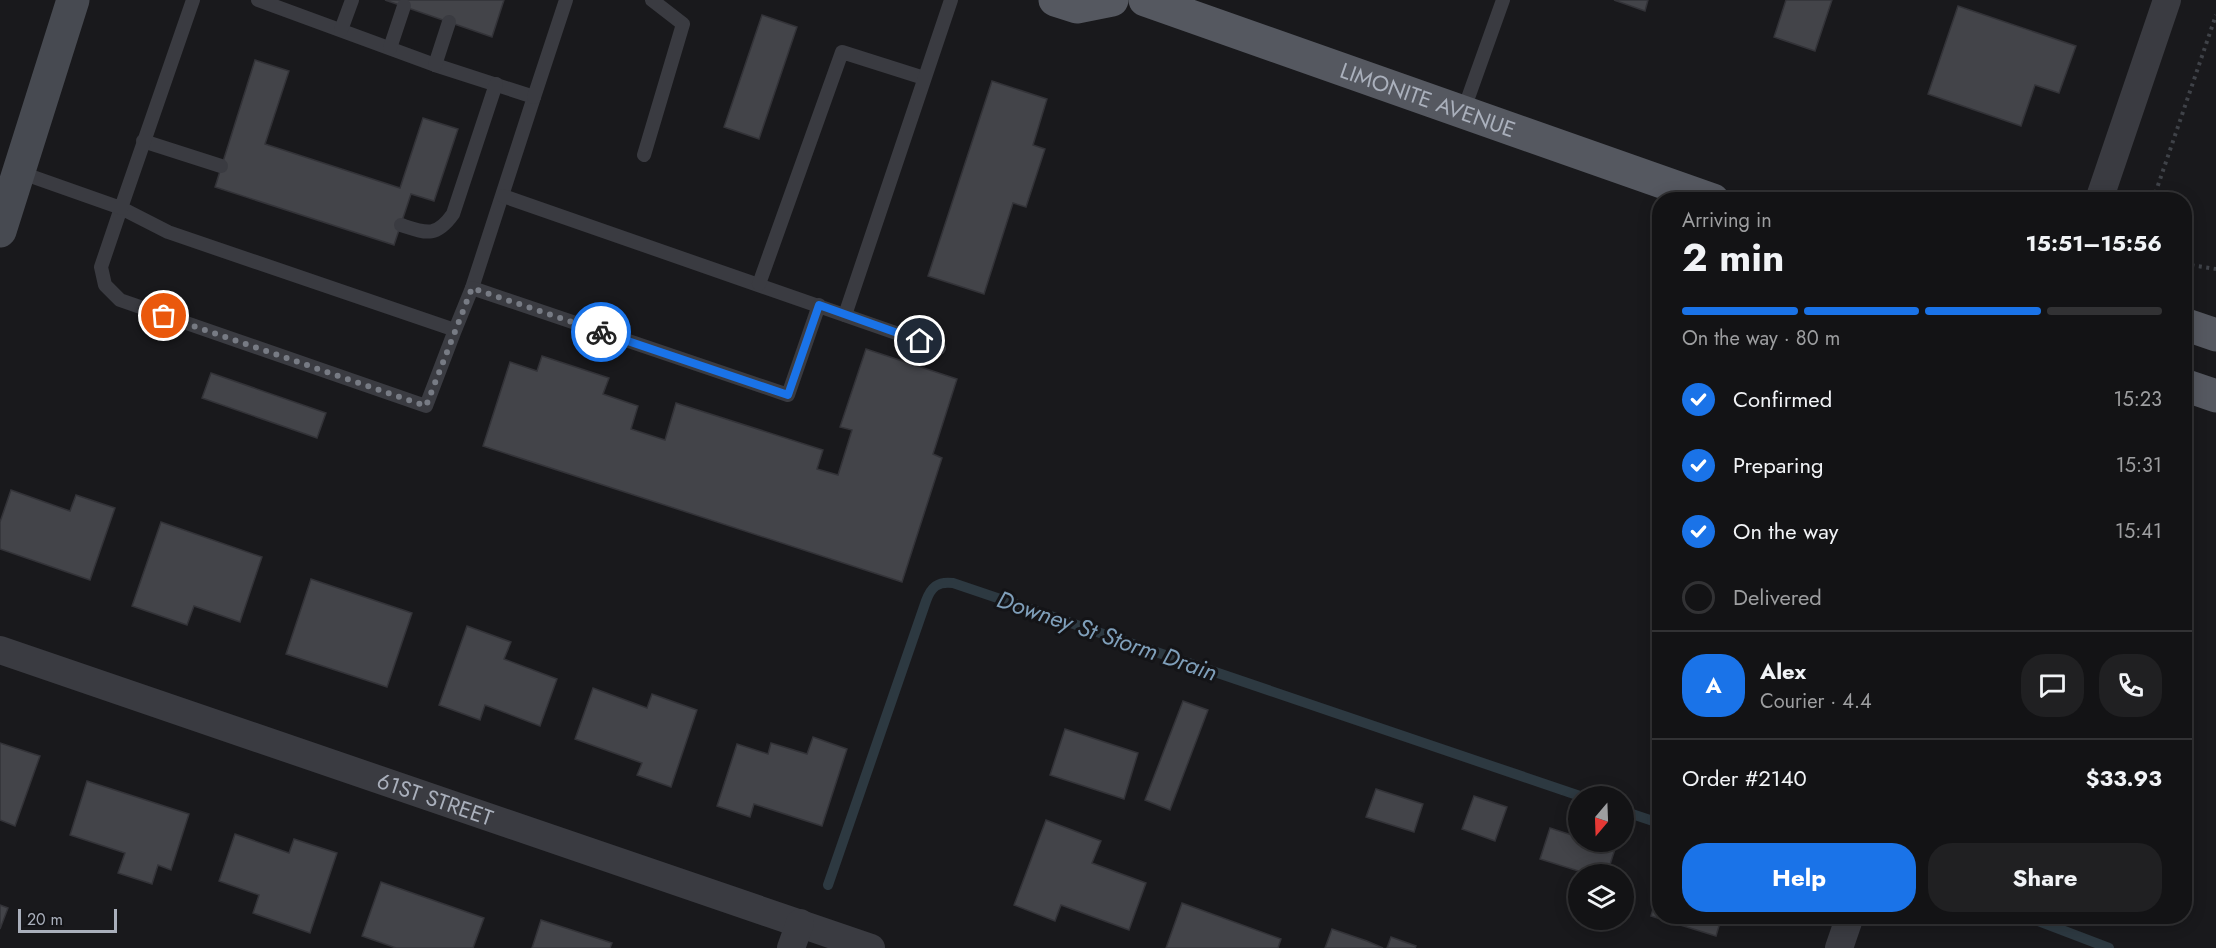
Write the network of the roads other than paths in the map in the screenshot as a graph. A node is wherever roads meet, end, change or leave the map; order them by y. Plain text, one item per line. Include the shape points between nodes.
1 (72, 0) edge
2 (193, 0) edge
3 (258, 0) edge
4 (352, 0) edge
5 (566, 0) edge
6 (652, 0) edge
7 (951, 0) edge
8 (1055, 0) edge
9 (1112, 0) edge
10 (1144, 0) edge
11 (1503, 0) edge
12 (2168, 0) edge
13 (297, 6) edge
14 (404, 6) dead end
15 (449, 22) dead end
16 (341, 30) junction
17 (390, 48) junction
18 (435, 65) junction
19 (924, 78) junction
20 (496, 84) junction
21 (534, 97) junction
22 (1463, 112) junction
23 (144, 141) junction
24 (645, 155) dead end
25 (221, 166) dead end
26 (19, 171) junction
27 (1690, 192) edge
28 (2102, 192) edge
29 (503, 196) junction
30 (121, 208) junction
31 (401, 225) dead end
32 (0, 231) edge
33 (759, 284) junction
34 (472, 288) junction
35 (819, 305) junction
36 (845, 315) junction
37 (2192, 327) edge
38 (455, 330) junction
39 (2216, 335) edge
40 (939, 348) dead end
41 (2192, 388) edge
42 (2216, 396) edge
43 (0, 651) edge
44 (1847, 924) edge
45 (795, 936) edge
46 (871, 948) edge
47 (1839, 948) edge

1 - 26 street
2 - 23 lane
3 - 13 lane
4 - 16 lane
5 - 21 lane
6 - 24 lane via 683,24
7 - 19 lane
8 - 9 main road via 1077,7
10 - 22 main road, LIMONITE AVENUE
11 - 22 lane
12 - 28 street
13 - 16 lane
14 - 17 lane
15 - 18 lane
16 - 17 lane
17 - 18 lane
18 - 20 lane
19 - 33 lane via 842,52
19 - 36 lane
20 - 21 lane
20 - 31 lane via 453,214 444,228 427,234
21 - 29 lane
22 - 27 main road, LIMONITE AVENUE
23 - 25 lane
23 - 30 lane
26 - 30 lane
26 - 32 street
29 - 33 lane
29 - 34 lane
30 - 38 lane via 168,232
30 - 38 lane via 101,267 105,285 120,300 426,406
33 - 35 lane
34 - 35 lane via 788,395
34 - 38 lane
35 - 36 lane
36 - 40 lane
37 - 39 main road
41 - 42 main road
43 - 45 street, 61ST STREET
44 - 47 street
45 - 46 street, 61ST STREET

